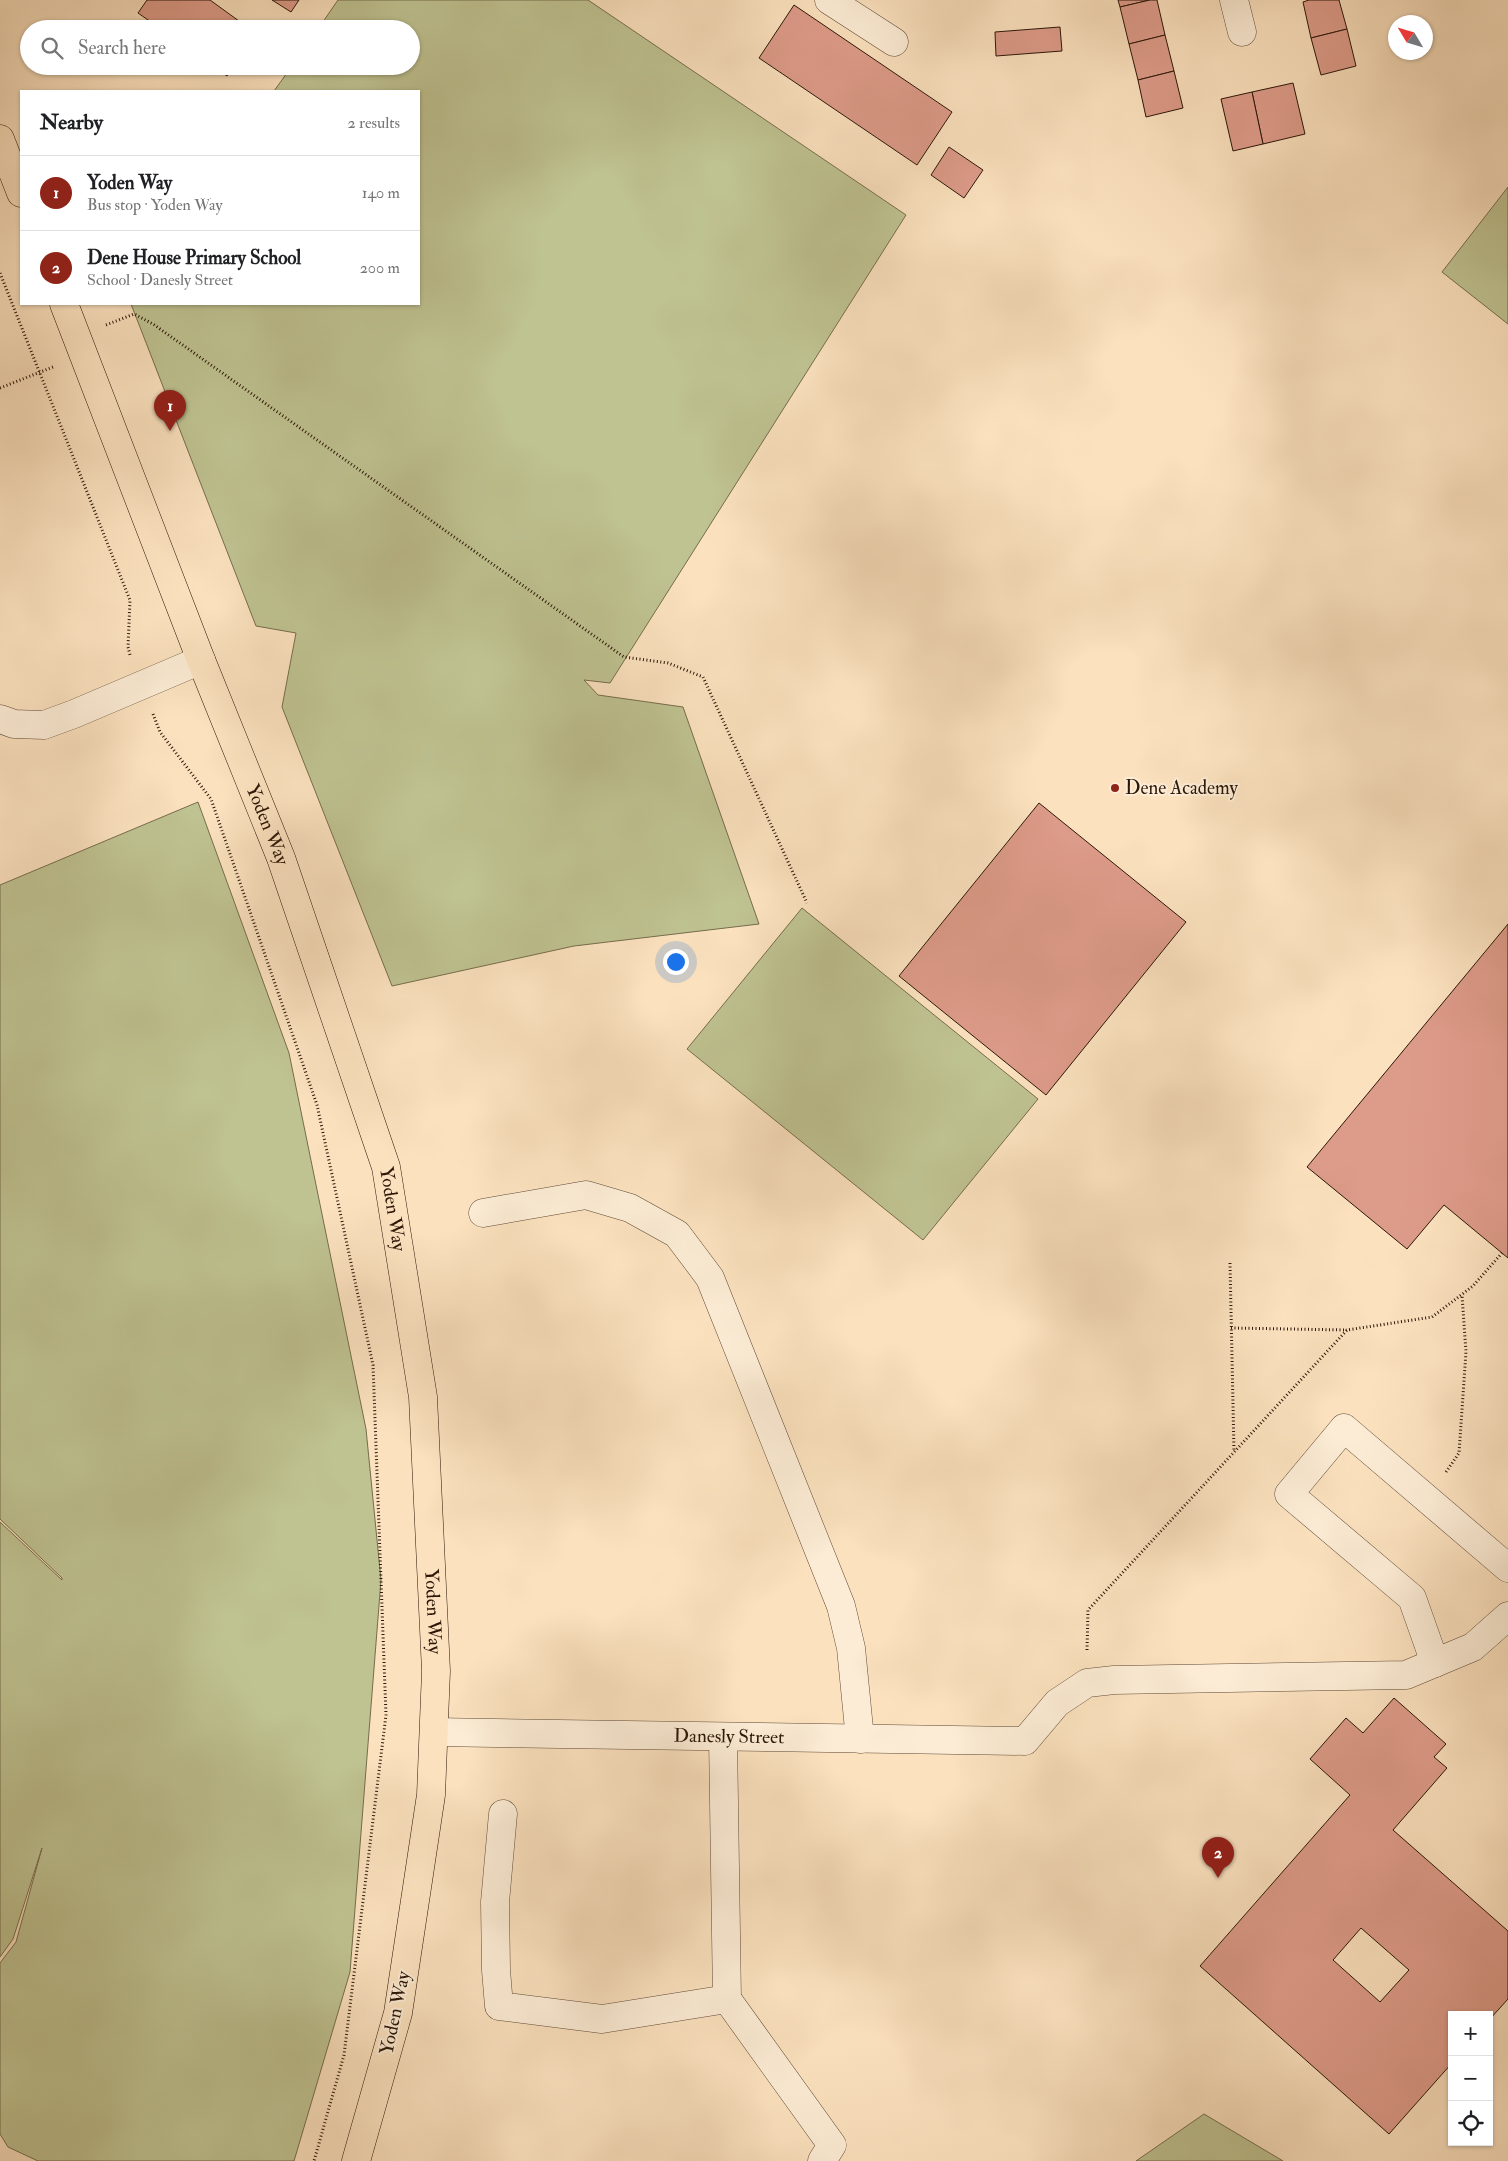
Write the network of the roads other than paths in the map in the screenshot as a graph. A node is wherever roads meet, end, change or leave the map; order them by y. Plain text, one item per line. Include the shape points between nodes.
1 (829, 0) edge
2 (1234, 0) edge
3 (1242, 32) dead end
4 (894, 42) dead end
5 (0, 139) edge
6 (20, 190) edge
7 (64, 305) edge
8 (201, 660) junction
9 (0, 718) edge
10 (483, 1213) dead end
11 (1508, 1568) edge
12 (1508, 1616) edge
13 (1435, 1663) junction
14 (434, 1732) junction
15 (722, 1737) junction
16 (860, 1739) junction
17 (503, 1814) dead end
18 (727, 1999) junction
19 (356, 2161) edge
20 (822, 2161) edge

1 - 4 street
2 - 3 street
5 - 6 main road
7 - 8 main road, Yoden Way
8 - 9 street via 44,725 14,724
8 - 14 main road, Yoden Way via 281,858 386,1167 423,1397 436,1671
10 - 16 street via 586,1195 630,1208 677,1234 710,1278 841,1606 851,1648
11 - 13 street via 1344,1428 1288,1494 1412,1598
12 - 13 street via 1473,1647
13 - 16 street, Danesly Street via 1406,1675 1087,1683 1058,1703 1025,1741
14 - 15 street, Danesly Street
14 - 19 main road, Yoden Way via 431,1795 398,2013
15 - 16 street, Danesly Street
15 - 18 street
17 - 18 street via 495,1902 499,2006 602,2019
18 - 20 street via 832,2144

